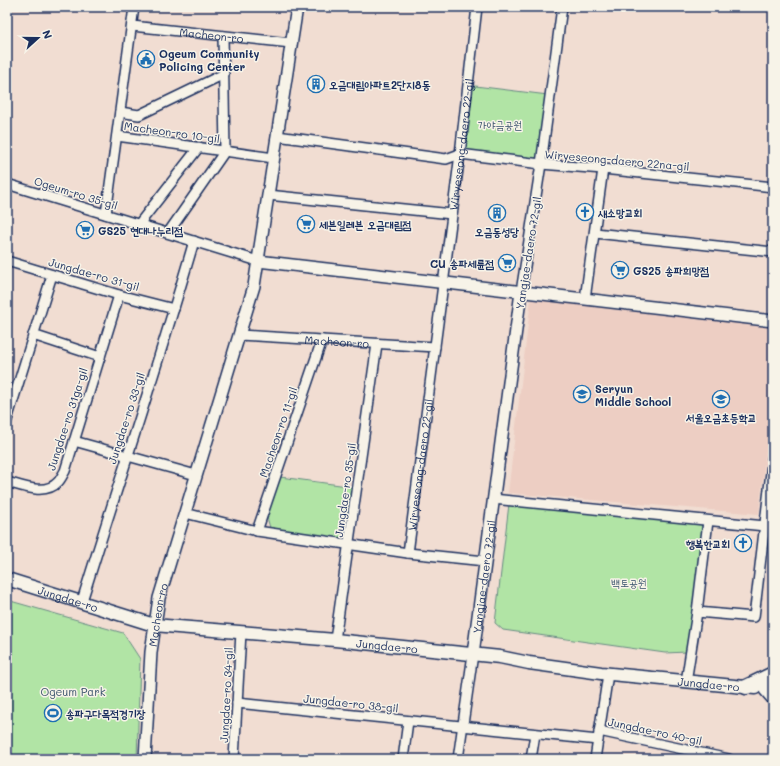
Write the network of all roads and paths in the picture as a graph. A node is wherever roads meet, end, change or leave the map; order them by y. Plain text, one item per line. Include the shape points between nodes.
1 (134, 7) edge
2 (296, 7) edge
3 (477, 7) edge
4 (562, 7) edge
5 (132, 26) junction
6 (223, 36) junction
7 (291, 44) junction
8 (224, 74) junction
9 (120, 112) junction
10 (117, 136) junction
11 (277, 136) junction
12 (199, 148) junction
13 (225, 151) junction
14 (460, 154) junction
15 (274, 158) junction
16 (542, 164) junction
17 (603, 169) junction
18 (7, 184) edge
19 (773, 187) edge
20 (268, 195) junction
21 (106, 214) junction
22 (452, 214) junction
23 (139, 224) junction
24 (168, 233) junction
25 (595, 233) junction
26 (194, 241) junction
27 (773, 252) edge
28 (7, 261) edge
29 (258, 261) junction
30 (52, 275) junction
31 (443, 282) junction
32 (521, 292) junction
33 (119, 295) junction
34 (585, 299) junction
35 (174, 309) junction
36 (773, 321) edge
37 (33, 335) junction
38 (239, 335) junction
39 (322, 340) junction
40 (377, 344) junction
41 (435, 347) junction
42 (100, 357) junction
43 (7, 420) edge
44 (74, 441) junction
45 (773, 455) edge
46 (126, 456) junction
47 (196, 475) junction
48 (7, 482) edge
49 (494, 499) junction
50 (185, 513) junction
51 (708, 521) junction
52 (765, 526) junction
53 (257, 531) junction
54 (349, 544) junction
55 (408, 553) junction
56 (485, 561) junction
57 (7, 579) edge
58 (82, 602) junction
59 (697, 612) junction
60 (154, 625) junction
61 (241, 632) junction
62 (335, 640) junction
63 (473, 654) junction
64 (608, 674) junction
65 (773, 674) edge
66 (686, 682) junction
67 (746, 687) junction
68 (771, 692) edge
69 (237, 703) junction
70 (408, 721) junction
71 (462, 726) junction
72 (535, 734) junction
73 (599, 736) junction
74 (145, 759) edge
75 (234, 759) edge
76 (403, 759) edge
77 (458, 759) edge
78 (532, 759) edge
79 (595, 759) edge
80 (729, 759) edge

1 - 5 street
2 - 7 street, Macheon-ro
3 - 14 street, Wiryeseong-daero 22-gil
4 - 16 street, Yangjae-daero 72-gil
5 - 6 street, Macheon-ro
5 - 9 street
6 - 7 street, Macheon-ro
6 - 8 street, Macheon-ro 10-gil
7 - 11 street, Macheon-ro
8 - 9 street via 140,115
8 - 13 street, Macheon-ro 10-gil
9 - 10 street
10 - 12 street, Macheon-ro 10-gil
10 - 21 street
11 - 14 street via 446,159
11 - 15 street, Macheon-ro
12 - 13 street, Macheon-ro 10-gil
12 - 23 street
13 - 15 street, Macheon-ro 10-gil
13 - 24 street
14 - 16 street, Wiryeseong-daero 22na-gil
14 - 22 street, Wiryeseong-daero 22-gil
15 - 20 street, Macheon-ro
16 - 17 street, Wiryeseong-daero 22na-gil
16 - 32 street, Yangjae-daero 72-gil
17 - 19 street, Wiryeseong-daero 22na-gil
17 - 25 street
18 - 21 street, Ogeum-ro 35-gil
20 - 22 street
20 - 29 street, Macheon-ro
21 - 23 street, Ogeum-ro 35-gil
22 - 31 street, Wiryeseong-daero 22-gil
23 - 24 street, Ogeum-ro 35-gil
24 - 26 street, Ogeum-ro 35-gil
25 - 27 street
25 - 34 street
26 - 29 street, Ogeum-ro 35-gil
26 - 35 street, Jungdae-ro 33-gil
28 - 30 street, Jungdae-ro 31-gil
29 - 31 street
29 - 38 street, Macheon-ro via 254,286
30 - 33 street, Jungdae-ro 31-gil
30 - 37 street
31 - 32 street
31 - 41 street, Wiryeseong-daero 22-gil
32 - 34 street
32 - 49 street, Yangjae-daero 72-gil
33 - 35 street, Jungdae-ro 31-gil
33 - 42 street, Jungdae-ro 31ga-gil
34 - 36 street
35 - 46 street, Jungdae-ro 33-gil
37 - 42 street, Jungdae-ro 31ga-gil
37 - 43 street
38 - 39 street, Macheon-ro
38 - 47 street, Macheon-ro
39 - 40 street, Macheon-ro
39 - 53 street, Macheon-ro 11-gil
40 - 41 street, Macheon-ro
40 - 54 street, Jungdae-ro 35-gil
41 - 55 street, Wiryeseong-daero 22-gil
42 - 44 street, Jungdae-ro 31ga-gil
44 - 46 street
44 - 48 street, Jungdae-ro 31ga-gil via 65,471 58,482 49,487 35,489
45 - 52 street
46 - 47 street
46 - 58 street, Jungdae-ro 33-gil
47 - 50 street, Macheon-ro
49 - 51 street
49 - 56 street, Yangjae-daero 72-gil
50 - 53 street
50 - 60 street, Macheon-ro via 158,598
51 - 52 street
51 - 59 street
52 - 59 street via 754,617
53 - 54 street
54 - 55 street
54 - 62 street, Jungdae-ro 35-gil
55 - 56 street
56 - 63 street, Yangjae-daero 72-gil
57 - 58 main road, Jungdae-ro
58 - 60 main road, Jungdae-ro
59 - 66 street
60 - 61 main road, Jungdae-ro
60 - 74 street, Macheon-ro
61 - 62 main road, Jungdae-ro
61 - 69 street, Jungdae-ro 34-gil
62 - 63 main road, Jungdae-ro
63 - 64 main road, Jungdae-ro
63 - 71 street
64 - 66 main road, Jungdae-ro
64 - 73 street, Jungdae-ro 40-gil
65 - 67 main road
66 - 67 main road, Jungdae-ro
67 - 68 main road, Jungdae-ro
69 - 70 street, Jungdae-ro 38-gil
69 - 75 street, Jungdae-ro 34-gil
70 - 71 street, Jungdae-ro 38-gil
70 - 76 street
71 - 72 street, Jungdae-ro 38-gil
71 - 77 street
72 - 73 street, Jungdae-ro 38-gil
72 - 78 street
73 - 79 street, Jungdae-ro 40-gil
73 - 80 street, Jungdae-ro 40-gil

